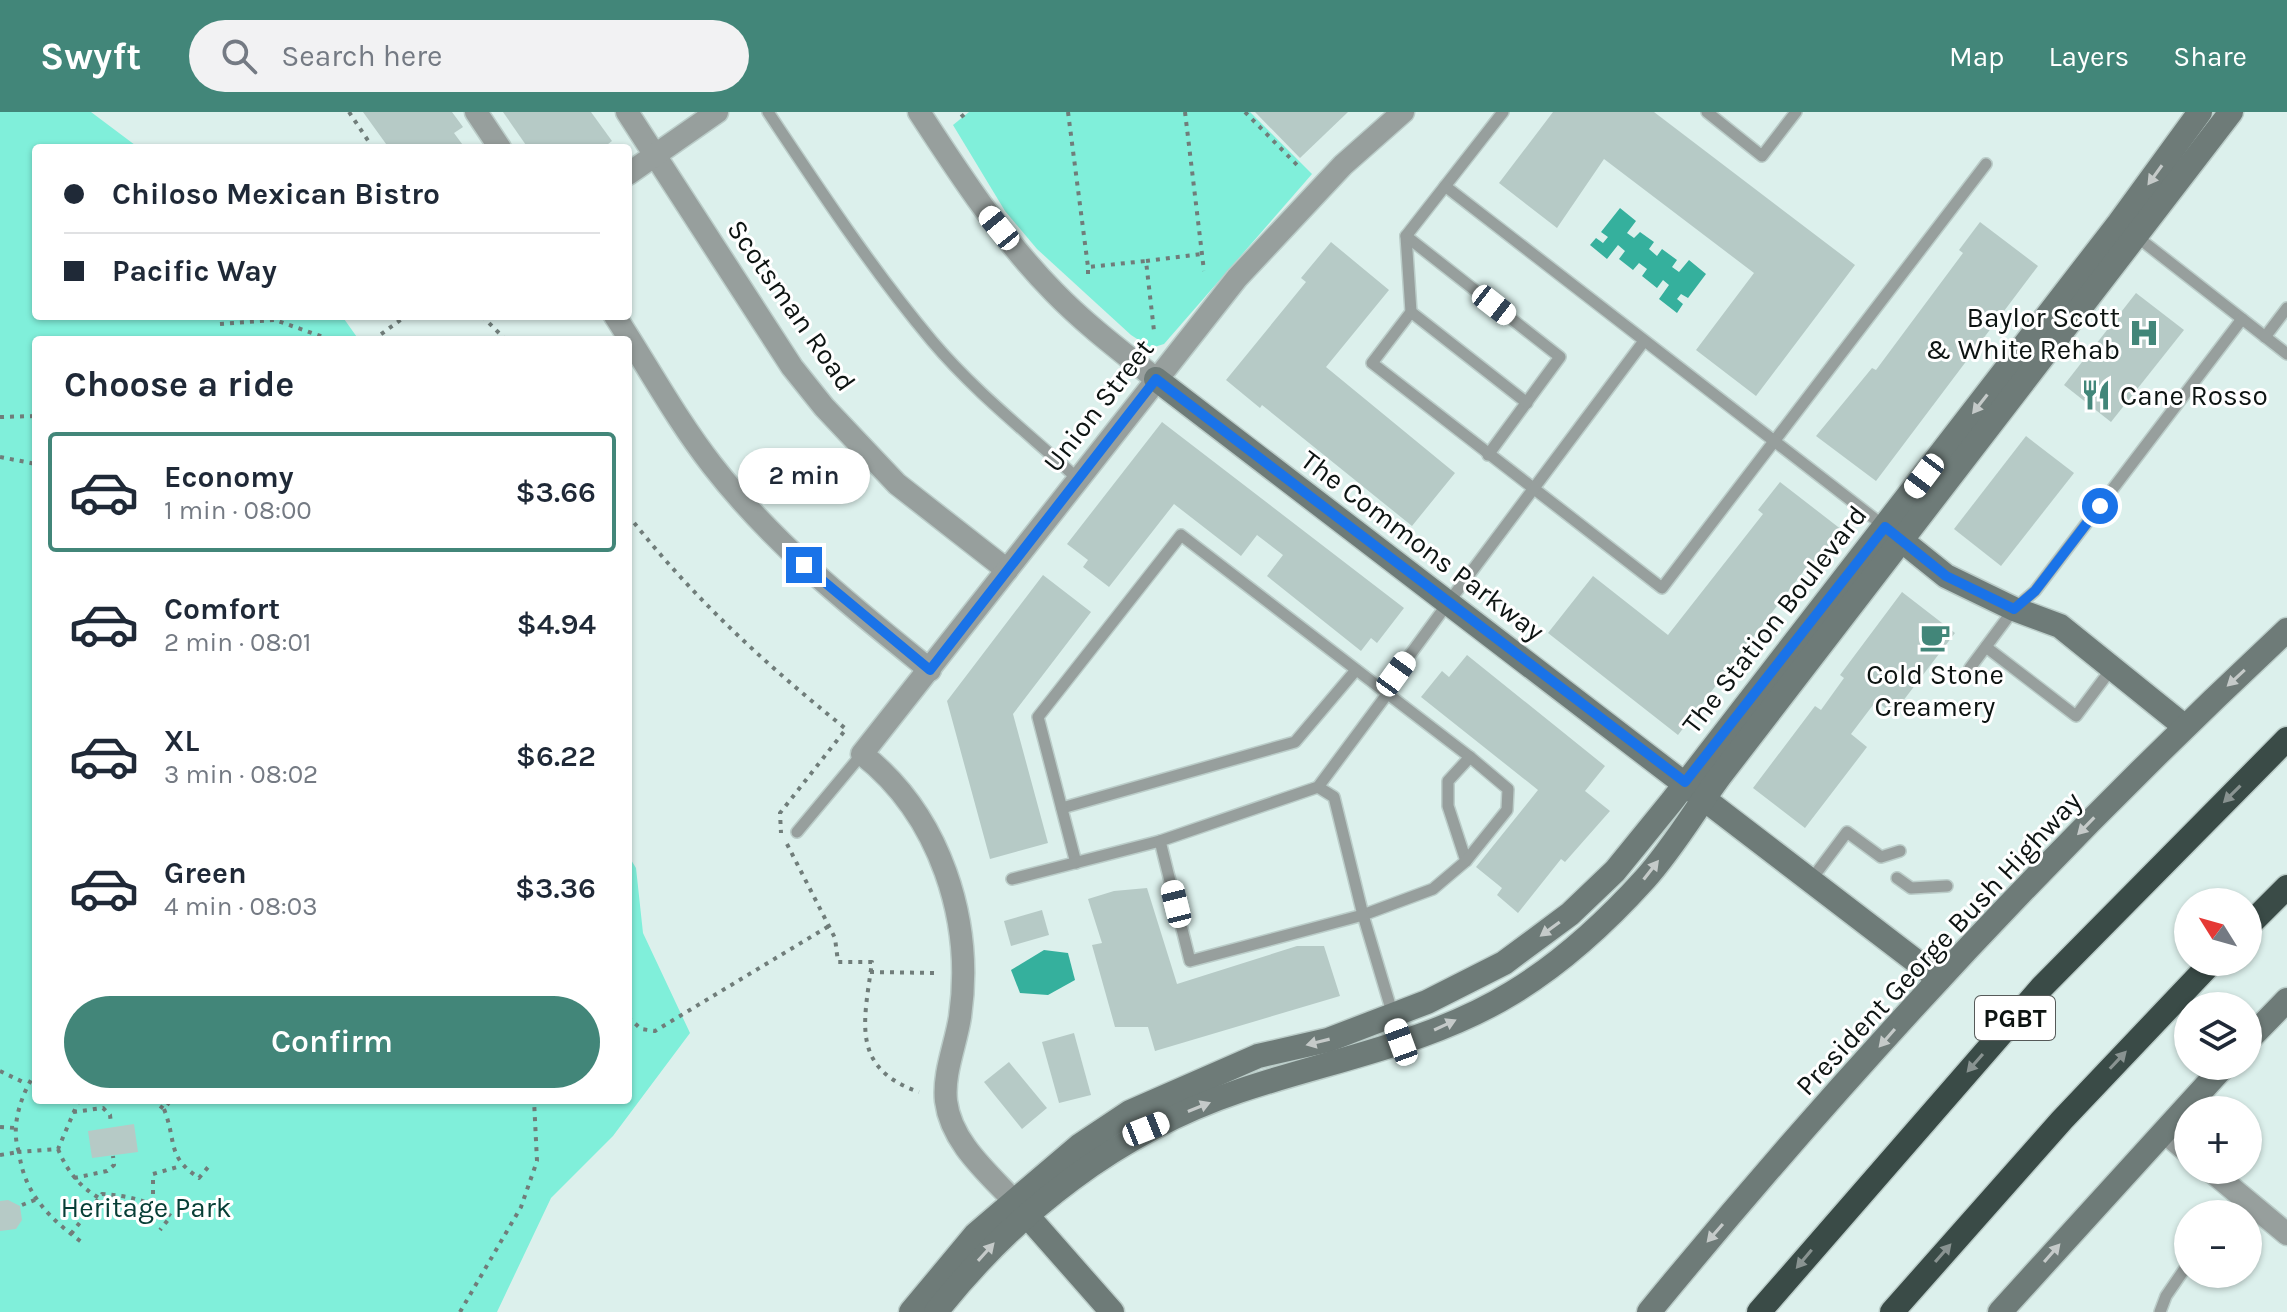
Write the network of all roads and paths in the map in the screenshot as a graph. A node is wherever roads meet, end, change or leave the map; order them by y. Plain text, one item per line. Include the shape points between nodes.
1 (349, 112) edge
2 (476, 112) edge
3 (627, 112) edge
4 (717, 112) edge
5 (768, 112) edge
6 (919, 112) edge
7 (967, 112) edge
8 (1068, 112) edge
9 (1185, 112) edge
10 (1245, 112) edge
11 (1503, 112) edge
12 (1707, 112) edge
13 (1796, 112) edge
14 (2200, 112) edge
15 (2231, 112) edge
16 (1391, 116) edge
17 (961, 117) dead end
18 (370, 144) edge
19 (497, 144) edge
20 (655, 154) junction
21 (1986, 164) dead end
22 (1300, 168) dead end
23 (632, 171) edge
24 (1445, 186) junction
25 (2127, 229) junction
26 (1406, 236) junction
27 (1202, 254) junction
28 (1146, 261) junction
29 (1088, 267) junction
30 (1204, 271) dead end
31 (1088, 274) dead end
32 (2287, 308) edge
33 (1411, 312) junction
34 (2242, 319) junction
35 (275, 320) edge
36 (275, 320) edge
37 (400, 320) edge
38 (486, 320) edge
39 (220, 324) dead end
40 (1154, 331) dead end
41 (321, 336) edge
42 (378, 336) edge
43 (502, 336) edge
44 (2265, 337) junction
45 (1644, 341) junction
46 (632, 342) edge
47 (2287, 354) edge
48 (1156, 379) junction
49 (1527, 403) junction
50 (32, 416) edge
51 (0, 417) edge
52 (1774, 442) junction
53 (1488, 455) junction
54 (0, 457) edge
55 (32, 463) edge
56 (1078, 479) junction
57 (1532, 490) junction
58 (632, 520) edge
59 (1894, 534) junction
60 (1007, 570) junction
61 (1448, 603) junction
62 (2014, 609) junction
63 (2287, 630) edge
64 (1986, 647) junction
65 (1970, 668) dead end
66 (2112, 668) junction
67 (930, 670) junction
68 (1356, 670) junction
69 (1388, 693) junction
70 (2184, 726) junction
71 (2287, 739) edge
72 (862, 754) junction
73 (1470, 757) junction
74 (1318, 787) junction
75 (1695, 790) junction
76 (1062, 808) junction
77 (797, 832) dead end
78 (1160, 841) junction
79 (1900, 851) dead end
80 (1466, 861) junction
81 (1076, 863) junction
82 (1897, 878) dead end
83 (1012, 879) dead end
84 (1811, 880) junction
85 (1947, 886) dead end
86 (2287, 887) edge
87 (2262, 912) edge
88 (1363, 915) junction
89 (829, 926) junction
90 (870, 972) junction
91 (937, 973) dead end
92 (2199, 976) edge
93 (1939, 979) junction
94 (2287, 1000) edge
95 (1392, 1016) junction
96 (632, 1021) edge
97 (2262, 1026) edge
98 (1401, 1042) junction
99 (0, 1071) edge
100 (32, 1078) edge
101 (2211, 1080) edge
102 (28, 1084) junction
103 (919, 1092) dead end
104 (77, 1104) edge
105 (157, 1104) edge
106 (168, 1104) edge
107 (534, 1104) edge
108 (164, 1109) junction
109 (73, 1112) junction
110 (111, 1123) dead end
111 (0, 1127) edge
112 (16, 1128) junction
113 (2164, 1132) junction
114 (2174, 1140) edge
115 (58, 1149) junction
116 (19, 1152) junction
117 (0, 1155) edge
118 (113, 1156) dead end
119 (181, 1166) junction
120 (209, 1166) dead end
121 (74, 1178) junction
122 (99, 1198) junction
123 (37, 1199) junction
124 (153, 1204) junction
125 (22, 1205) dead end
126 (1020, 1208) junction
127 (2262, 1220) edge
128 (160, 1230) dead end
129 (71, 1234) junction
130 (2287, 1234) edge
131 (83, 1243) dead end
132 (2174, 1284) edge
133 (460, 1312) edge
134 (911, 1312) edge
135 (936, 1312) edge
136 (1112, 1312) edge
137 (1649, 1312) edge
138 (1759, 1312) edge
139 (1892, 1312) edge
140 (2000, 1312) edge
141 (2160, 1312) edge

1 - 18 path
2 - 19 street
3 - 20 street, Scotsman Road
4 - 20 street
5 - 56 lane via 853,240 933,342
6 - 48 street, The Commons Parkway via 980,204 1027,262 1055,293
7 - 17 path
8 - 29 path
9 - 27 path
10 - 22 path
11 - 24 lane
12 - 13 lane via 1762,156
14 -> 25 street, The Station Boulevard
15 - 25 street, The Station Boulevard
16 - 48 street, Union Street via 1237,278
20 - 23 street
20 - 60 street, Scotsman Road via 792,367 824,407 897,484
21 - 52 lane
24 - 26 lane
24 - 45 lane
25 - 34 lane
25 - 59 street, The Station Boulevard
26 - 33 lane
26 - 49 lane via 1560,357
27 - 28 path
27 - 30 path
28 - 29 path
28 - 40 path
29 - 31 path
32 - 44 lane
33 - 49 lane
33 - 53 lane via 1372,363
34 - 44 lane
34 - 62 lane via 2035,591
35 - 39 path
36 - 41 path
37 - 42 path
38 - 43 path
44 - 47 lane
45 - 52 lane
45 - 57 lane
46 - 67 street via 735,493 804,565
48 - 56 street, Union Street
48 - 61 street, The Commons Parkway
49 - 53 lane
50 - 51 path
52 - 57 lane via 1662,588
52 - 59 lane
53 - 57 lane
54 - 55 path
56 - 60 street, Union Street
57 - 61 lane
58 - 89 path via 734,634 846,729 780,813 780,830
59 - 62 street via 1946,576
59 - 75 street, The Station Boulevard
60 - 67 street, Union Street
61 - 69 lane
61 - 75 street, The Commons Parkway
62 - 64 lane
62 - 66 street via 2060,626
63 -> 70 street, President George Bush Highway
64 - 65 lane
64 - 66 lane via 2076,716
66 - 70 street
67 - 72 street, Union Street
68 - 69 lane
68 - 76 lane via 1295,742
68 - 76 lane via 1181,535 1038,717
69 - 73 lane
69 - 74 lane
70 -> 93 street, President George Bush Highway
71 -> 138 highway, PGBT via 2042,987
72 - 77 lane
72 - 126 street via 910,800 945,869 960,932 962,991 946,1103 960,1141
73 - 80 lane via 1448,781 1448,806
73 - 80 lane via 1508,789 1507,810
74 - 78 lane
74 - 88 lane via 1334,797
75 - 84 street, The Commons Parkway
75 -> 95 street, The Station Boulevard via 1570,914 1504,963
98 -> 75 street, The Station Boulevard via 1512,994 1584,938 1646,878
76 - 81 lane
78 - 81 lane
78 - 88 lane via 1190,961
79 - 84 lane via 1881,857 1847,832
80 - 88 lane via 1433,889
81 - 83 lane
82 - 85 lane via 1911,888
84 - 93 street, The Commons Parkway
86 - 87 highway
88 - 95 lane
89 - 90 path via 838,962 872,962
89 - 96 path via 655,1031
90 - 91 path
90 - 103 path via 866,1049 887,1075
139 -> 92 highway
93 -> 137 street, President George Bush Highway
94 - 97 street
95 - 98 lane
95 -> 126 street, The Station Boulevard via 1328,1040 1258,1056 1130,1112 1079,1146
126 -> 98 street, The Station Boulevard via 1146,1129 1239,1091
99 - 102 path
100 - 102 path
101 - 113 street
102 - 112 path
104 - 109 path
105 - 108 path
106 - 108 path
107 - 133 path via 537,1161 521,1207
108 - 119 path
109 - 110 path via 103,1108
109 - 115 path
111 - 112 path
112 - 116 path
113 - 114 street
140 -> 113 street
115 - 116 path
115 - 121 path
116 - 117 path
116 - 123 path via 21,1170
118 - 121 path via 114,1165 107,1171
119 - 120 path via 199,1178
119 - 124 path via 153,1174
121 - 122 path
122 - 124 path via 128,1196
122 - 129 path
123 - 125 path
123 - 129 path via 44,1212
124 - 128 path via 171,1216
126 - 134 street, The Station Boulevard via 976,1234
135 -> 126 street, The Station Boulevard
126 - 136 street
127 - 130 street
129 - 131 path
132 - 141 lane

